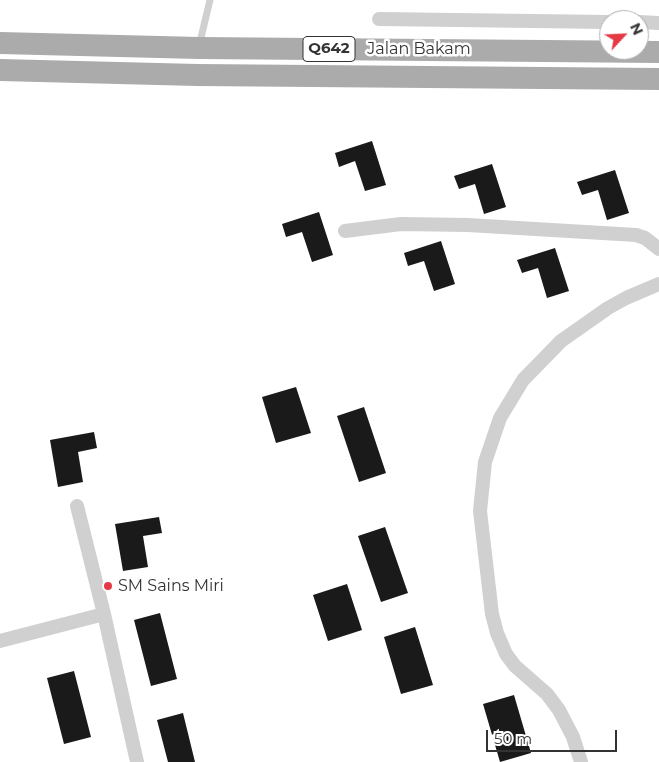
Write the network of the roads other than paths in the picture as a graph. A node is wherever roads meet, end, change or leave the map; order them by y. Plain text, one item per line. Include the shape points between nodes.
1 (210, 0) edge
2 (379, 18) dead end
3 (599, 22) edge
4 (0, 43) edge
5 (199, 48) junction
6 (659, 52) edge
7 (0, 70) edge
8 (659, 79) edge
9 (345, 231) dead end
10 (659, 249) edge
11 (659, 284) edge
12 (77, 506) dead end
13 (104, 614) junction
14 (0, 641) edge
15 (137, 762) edge
16 (581, 762) edge

1 - 5 lane
2 - 3 street
4 - 5 main road, Jalan Bakam / Q642
5 - 6 main road, Jalan Bakam / Q642
7 - 8 main road, Jalan Bakam / Q642
9 - 10 street via 401,224 478,225 636,235
11 - 16 street via 608,308 560,341 523,380 500,418 485,462 480,511 497,633 515,666 547,694 559,710
12 - 13 street
13 - 14 street
13 - 15 street

